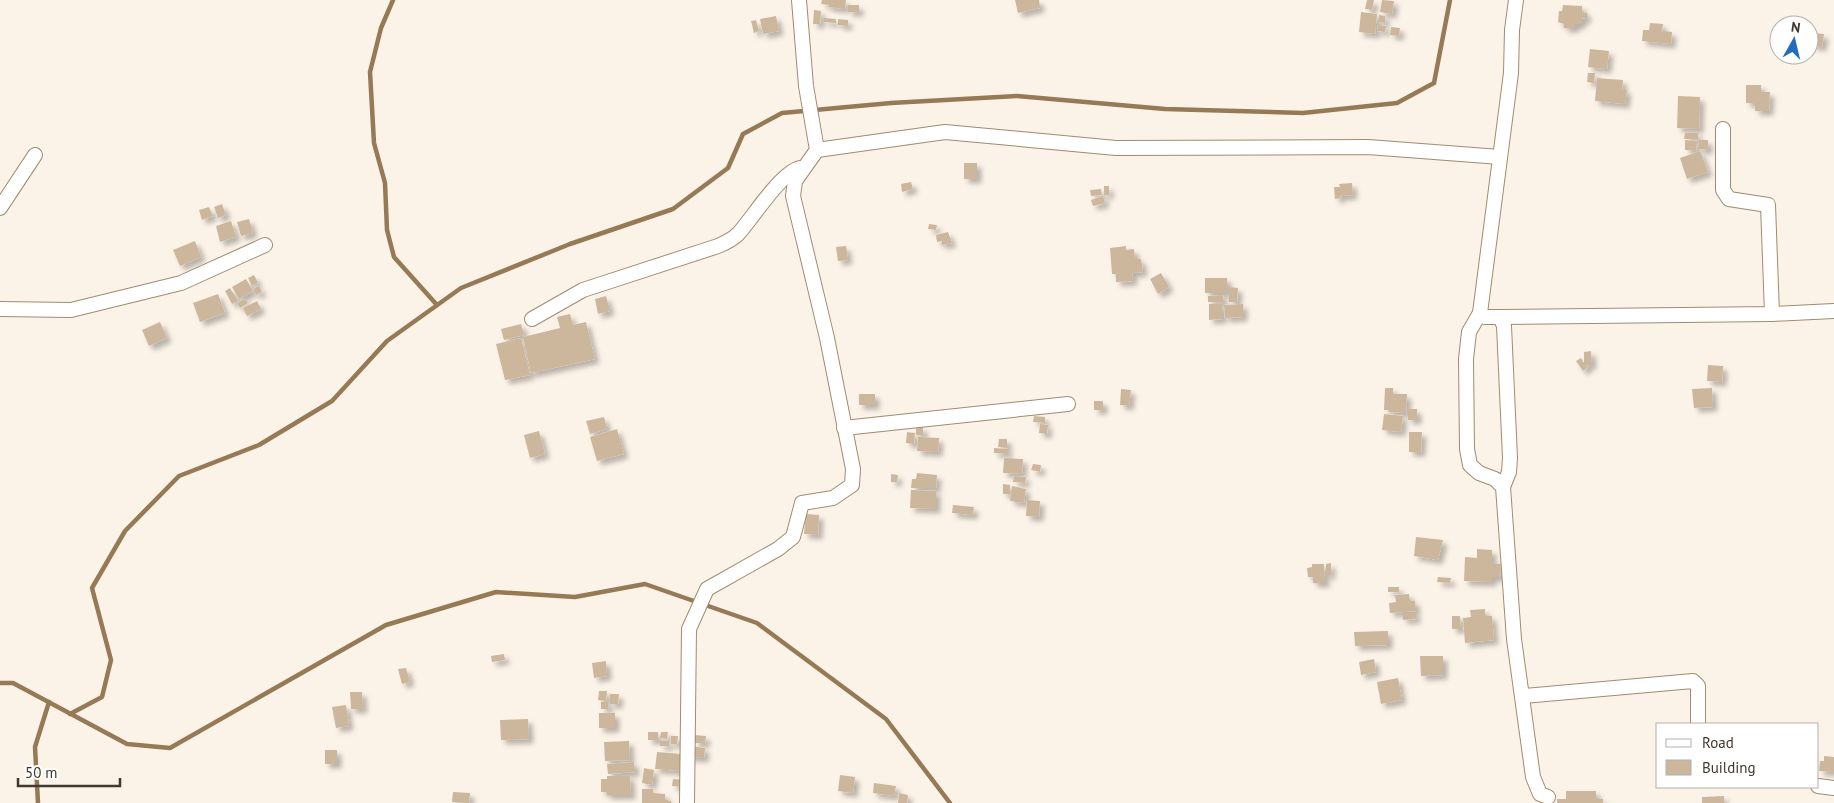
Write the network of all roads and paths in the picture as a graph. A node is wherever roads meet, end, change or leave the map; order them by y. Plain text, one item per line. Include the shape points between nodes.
1 (799, 0) edge
2 (1516, 0) edge
3 (1723, 130) dead end
4 (817, 150) junction
5 (35, 155) dead end
6 (1500, 157) junction
7 (803, 168) junction
8 (0, 208) edge
9 (264, 245) dead end
10 (0, 309) edge
11 (1834, 311) edge
12 (1480, 313) junction
13 (1772, 314) junction
14 (1500, 317) junction
15 (532, 318) dead end
16 (1068, 404) dead end
17 (844, 428) junction
18 (1503, 487) junction
19 (1523, 696) junction
20 (1698, 723) edge
21 (1819, 786) edge
22 (1834, 788) edge
23 (1548, 797) dead end
24 (687, 803) edge

1 - 4 street via 806,86
2 - 6 street
3 - 13 street via 1723,190 1729,198 1768,205
4 - 6 street via 945,132 1116,148 1368,147
4 - 7 street
5 - 8 street
6 - 12 street
7 - 15 street via 796,169 779,184 737,236 718,246 583,290
7 - 17 street via 795,181 793,196 827,338
9 - 10 street via 181,283 70,310
11 - 13 street
12 - 14 street via 1485,317
12 - 18 street via 1470,332 1466,358 1467,449 1470,465 1479,473 1495,478
13 - 14 street
14 - 18 street via 1504,326 1510,458
16 - 17 street
17 - 24 street via 853,469 852,485 833,498 802,503 792,537 707,588 689,629
18 - 19 street via 1514,639
19 - 20 street via 1693,681 1698,686
19 - 23 street via 1533,777 1540,794
21 - 22 street

